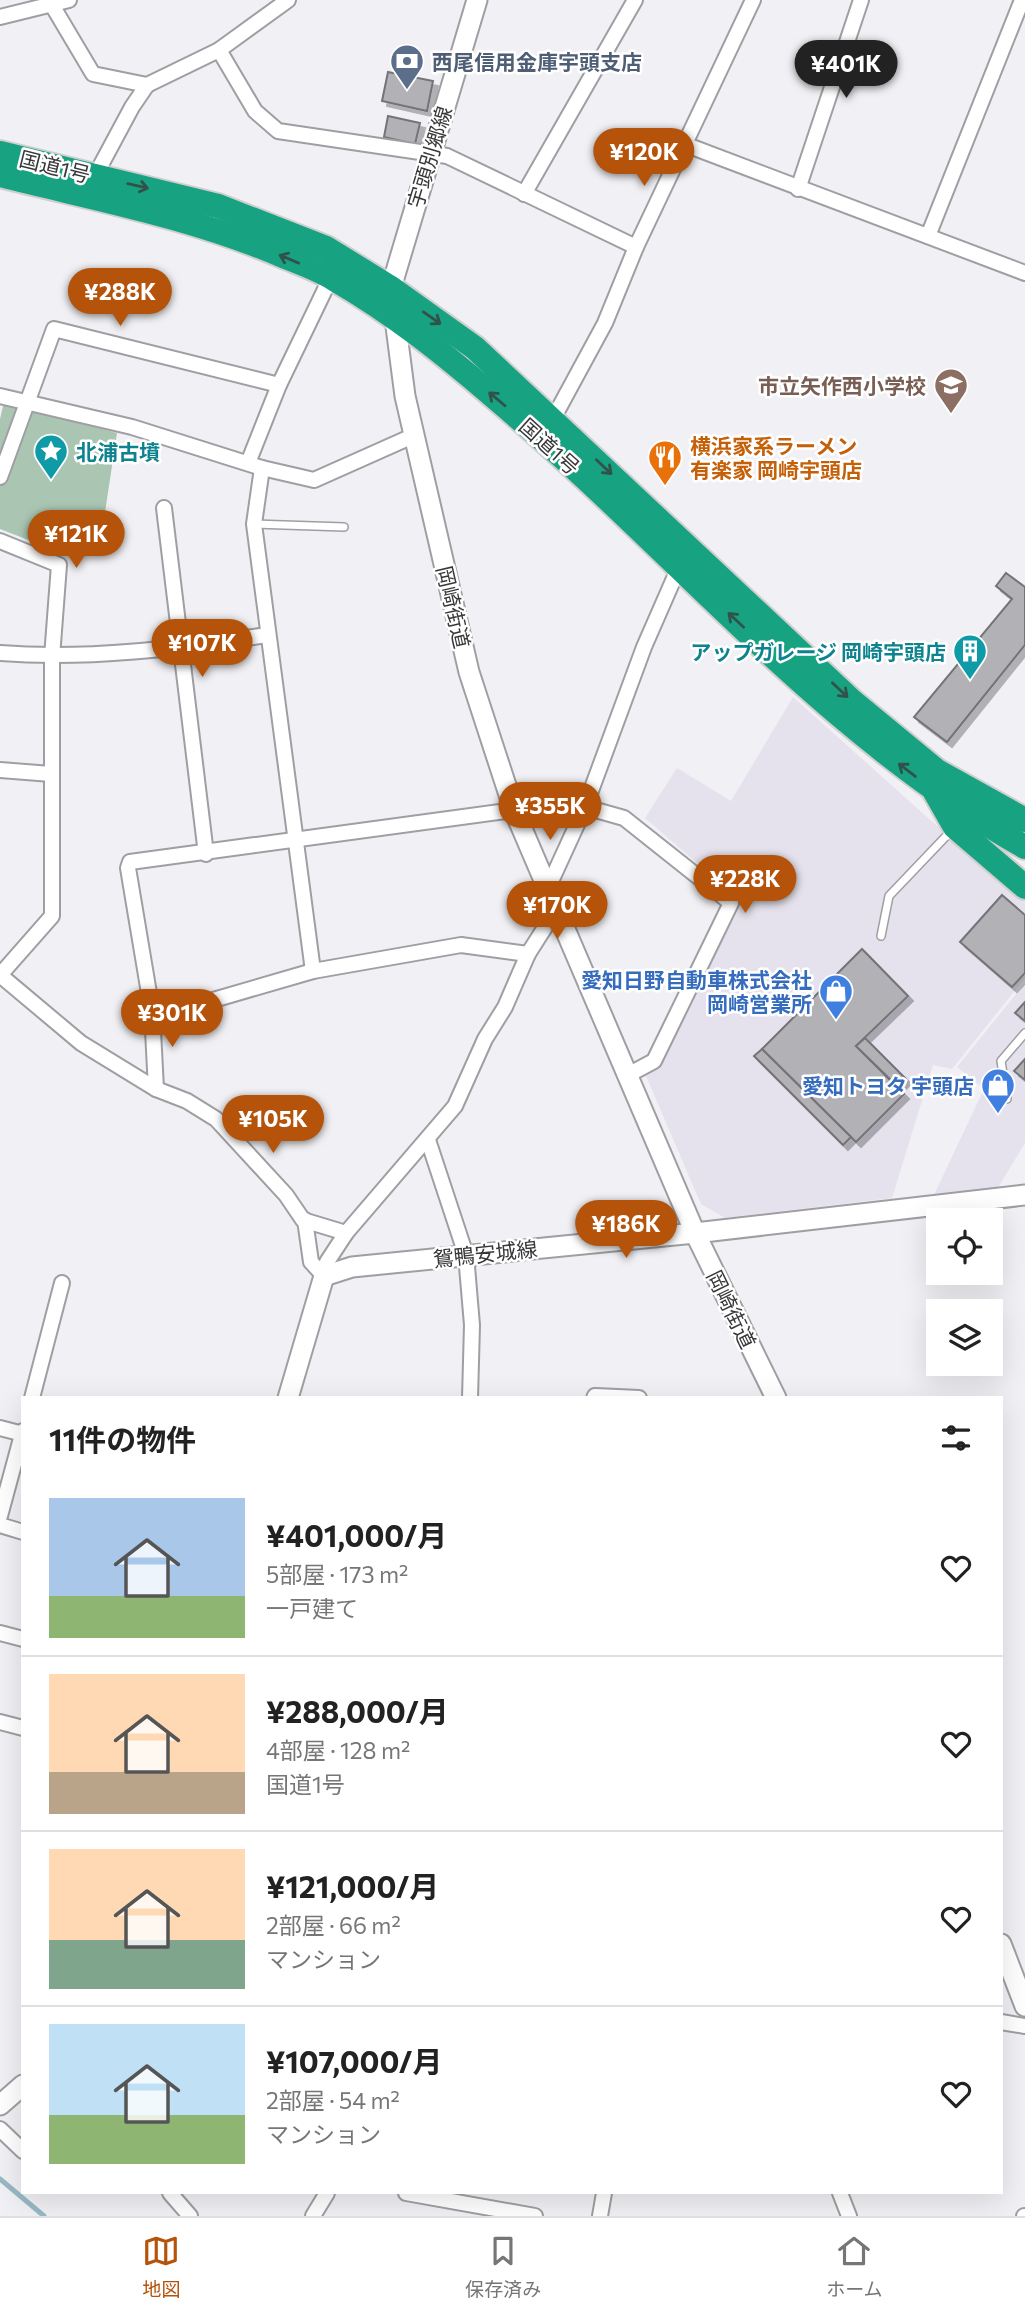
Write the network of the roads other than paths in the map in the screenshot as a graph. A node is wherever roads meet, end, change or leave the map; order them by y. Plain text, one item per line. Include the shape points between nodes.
1 (69, 0) edge
2 (288, 0) edge
3 (477, 0) edge
4 (635, 0) edge
5 (753, 0) edge
6 (861, 0) edge
7 (1022, 0) edge
8 (51, 5) junction
9 (0, 17) edge
10 (219, 50) junction
11 (148, 85) junction
12 (684, 144) junction
13 (0, 153) edge
14 (429, 156) junction
15 (0, 175) edge
16 (95, 176) junction
17 (798, 189) junction
18 (524, 194) junction
19 (928, 236) junction
20 (636, 247) junction
21 (1025, 272) edge
22 (331, 277) junction
23 (391, 288) junction
24 (394, 315) junction
25 (279, 385) junction
26 (0, 396) edge
27 (27, 404) junction
28 (553, 419) junction
29 (415, 435) junction
30 (248, 463) junction
31 (262, 468) junction
32 (0, 477) edge
33 (164, 508) dead end
34 (254, 524) junction
35 (344, 527) dead end
36 (0, 541) edge
37 (679, 567) junction
38 (267, 635) junction
39 (181, 648) junction
40 (0, 653) edge
41 (52, 657) junction
42 (0, 770) edge
43 (51, 774) junction
44 (934, 790) junction
45 (584, 807) junction
46 (514, 810) junction
47 (1025, 820) edge
48 (954, 827) junction
49 (297, 840) junction
50 (1025, 848) edge
51 (206, 854) junction
52 (1025, 887) edge
53 (547, 890) junction
54 (556, 910) junction
55 (881, 936) dead end
56 (528, 954) junction
57 (313, 971) junction
58 (0, 975) edge
59 (152, 1011) junction
60 (1025, 1033) edge
61 (626, 1076) junction
62 (156, 1089) junction
63 (1007, 1099) dead end
64 (428, 1140) junction
65 (1025, 1195) edge
66 (305, 1220) junction
67 (346, 1233) junction
68 (695, 1233) junction
69 (466, 1255) junction
70 (324, 1276) junction
71 (62, 1283) dead end
72 (33, 1396) edge
73 (289, 1396) edge
74 (470, 1396) edge
75 (775, 1396) edge
76 (0, 1428) edge
77 (21, 1433) edge
78 (21, 1437) edge
79 (0, 1516) edge
80 (0, 1525) edge
81 (21, 1531) edge
82 (0, 1633) edge
83 (21, 1638) edge
84 (0, 1722) edge
85 (21, 1727) edge
86 (1003, 1949) edge
87 (1025, 2006) edge
88 (1003, 2022) edge
89 (1025, 2026) edge
90 (21, 2087) edge
91 (0, 2105) edge
92 (0, 2129) edge
93 (21, 2149) edge
94 (171, 2194) edge
95 (326, 2194) edge
96 (414, 2194) edge
97 (604, 2194) edge
98 (840, 2194) edge
99 (490, 2205) edge
100 (190, 2216) edge
101 (313, 2216) edge
102 (535, 2216) edge
103 (600, 2216) edge
104 (849, 2216) edge

1 - 8 street
2 - 10 street
3 - 14 street, 宇頭別郷線
4 - 18 street
5 - 12 street
6 - 17 street
7 - 19 street
8 - 9 street
8 - 11 street via 93,74
10 - 11 street
10 - 14 street via 255,111 278,131
11 - 16 street
12 - 17 street
12 - 20 street
13 - 16 highway, 国道1号
14 - 18 street via 447,156
14 - 23 street, 宇頭別郷線
22 -> 15 highway, 国道1号 via 226,232
16 -> 23 highway, 国道1号 via 218,206 326,248
17 - 19 street
18 - 20 street
19 - 21 street
20 - 28 street via 605,323
22 - 24 highway, 国道1号
22 - 25 street
23 - 24 street, 宇頭別郷線
23 -> 28 highway, 国道1号 via 475,348
24 - 29 street, 岡崎街道
37 -> 24 highway, 国道1号 via 543,438
25 - 27 street via 54,329
25 - 30 street
26 - 27 street
27 - 30 street via 132,427
27 - 32 street
28 -> 47 highway, 国道1号 via 852,701 937,771
29 - 31 street via 314,480
29 - 46 street, 岡崎街道 via 470,672
30 - 31 street
31 - 34 street
33 - 39 street
34 - 35 lane
34 - 38 street
36 - 41 street via 59,565
44 -> 37 highway, 国道1号 via 859,732
37 - 45 street via 643,647
38 - 39 street
38 - 49 street
39 - 41 street
39 - 51 street
40 - 41 street
41 - 43 street
42 - 43 street
43 - 58 street via 52,916
44 - 48 highway
44 - 50 highway, 国道1号
45 - 53 street
45 - 61 street via 624,818 731,903 654,1061
46 - 49 street
46 - 53 street, 岡崎街道
48 - 52 highway
48 - 55 lane via 890,896
49 - 51 street
49 - 57 street
51 - 59 street via 130,862
53 - 54 street, 岡崎街道
54 - 56 street
54 - 61 street, 岡崎街道
56 - 57 street via 461,945
56 - 64 street via 455,1106
57 - 59 street via 203,1003
58 - 62 street via 81,1043
59 - 62 street
60 - 63 lane via 1001,1061
61 - 68 street, 岡崎街道
62 - 66 street via 216,1119
64 - 67 street
64 - 69 street
65 - 68 street, 鴛鴨安城線
66 - 67 street
66 - 70 street via 311,1262
67 - 70 street via 327,1262
68 - 69 street, 鴛鴨安城線
68 - 75 street, 岡崎街道
69 - 70 street, 鴛鴨安城線 via 352,1267
69 - 74 street via 472,1325
70 - 73 street
71 - 72 street
76 - 77 street
78 - 79 street
80 - 81 street
82 - 83 street
84 - 85 street
86 - 87 street
88 - 89 street
90 - 91 street
92 - 93 street
94 - 100 street
95 - 101 street
96 - 99 street
97 - 103 street
98 - 104 street
99 - 102 street

